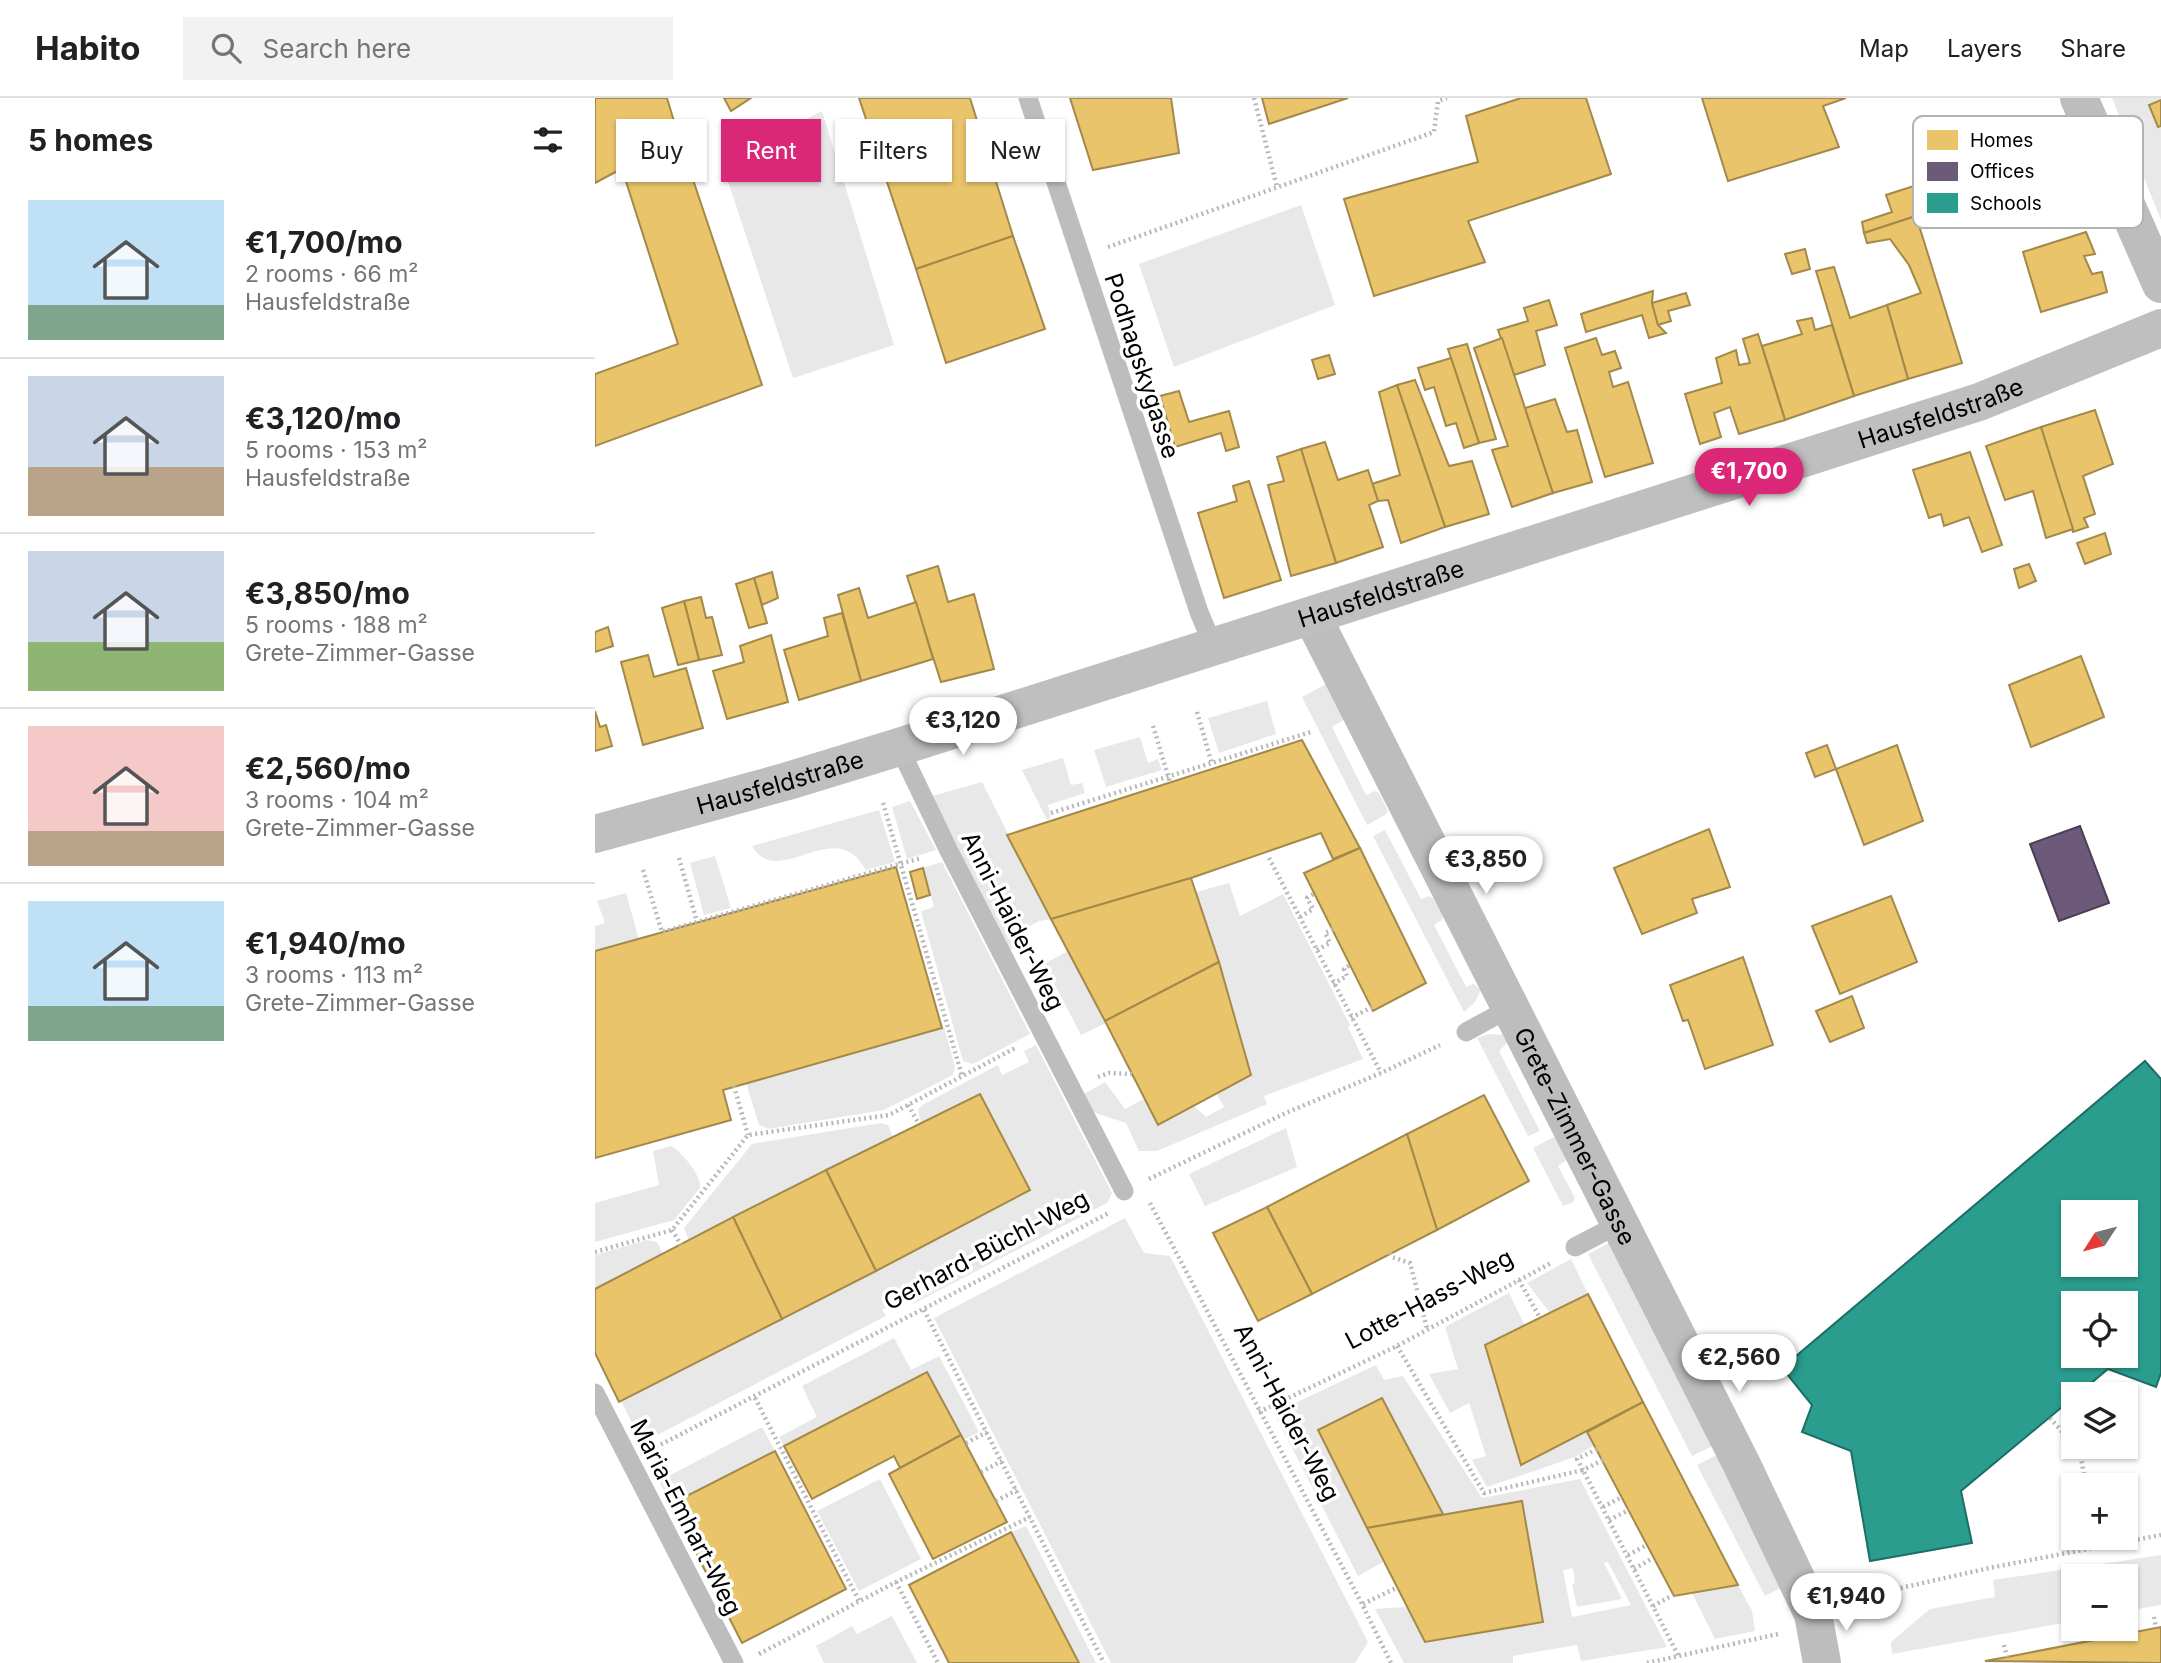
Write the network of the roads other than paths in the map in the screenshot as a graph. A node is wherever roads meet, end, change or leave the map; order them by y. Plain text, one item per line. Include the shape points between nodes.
1 (1028, 98) edge
2 (2079, 98) edge
3 (2087, 116) edge
4 (2136, 228) edge
5 (2161, 284) edge
6 (2161, 328) edge
7 (1312, 616) junction
8 (1214, 648) junction
9 (899, 747) junction
10 (595, 834) edge
11 (1510, 1008) junction
12 (1466, 1032) road end
13 (1132, 1187) road end
14 (1619, 1224) junction
15 (1576, 1247) road end
16 (595, 1393) edge
17 (734, 1663) edge
18 (1822, 1663) edge

1 - 8 lane, Podhagskygasse
2 - 3 street
4 - 5 street
6 - 7 street, Hausfeldstraße via 1979,402
7 - 8 street, Hausfeldstraße
7 - 11 street, Grete-Zimmer-Gasse
8 - 9 street, Hausfeldstraße
9 - 10 street, Hausfeldstraße
9 - 13 lane, Anni-Haider-Weg via 1044,1034
11 - 12 lane
11 - 14 street, Grete-Zimmer-Gasse
14 - 15 lane
14 - 18 street, Grete-Zimmer-Gasse via 1812,1614
16 - 17 lane, Maria-Emhart-Weg

